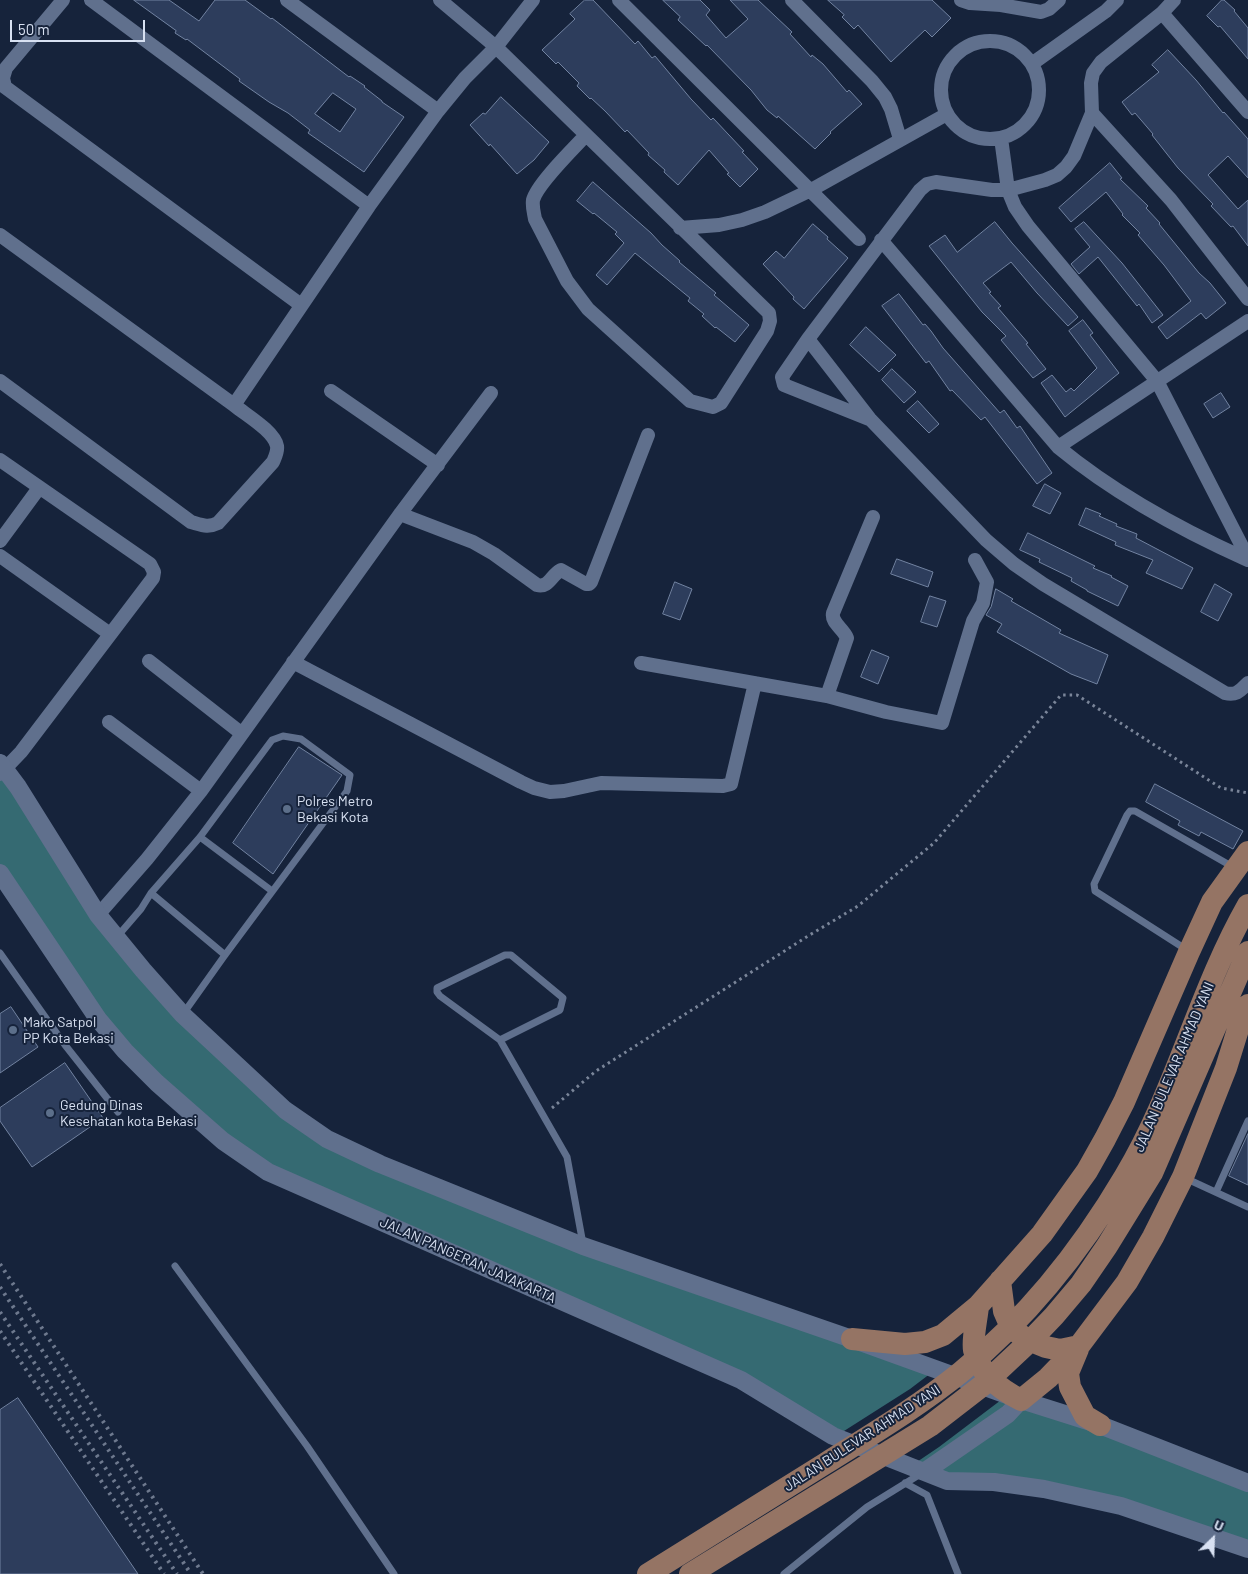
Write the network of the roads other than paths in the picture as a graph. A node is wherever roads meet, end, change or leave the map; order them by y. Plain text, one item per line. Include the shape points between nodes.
1 (63, 0) edge
2 (91, 0) edge
3 (287, 0) edge
4 (440, 0) edge
5 (533, 0) edge
6 (619, 0) edge
7 (792, 0) edge
8 (961, 0) edge
9 (1059, 0) edge
10 (1118, 0) edge
11 (1174, 0) edge
12 (1162, 13) junction
13 (496, 47) junction
14 (1032, 63) junction
15 (438, 111) junction
16 (1248, 112) edge
17 (1092, 113) junction
18 (947, 114) junction
19 (586, 135) junction
20 (1001, 138) junction
21 (900, 139) junction
22 (810, 190) junction
23 (1008, 190) junction
24 (369, 206) junction
25 (680, 228) junction
26 (0, 235) edge
27 (859, 240) dead end
28 (881, 240) junction
29 (1248, 299) edge
30 (301, 306) junction
31 (1248, 321) edge
32 (808, 339) junction
33 (0, 381) edge
34 (1157, 381) junction
35 (331, 391) dead end
36 (491, 393) dead end
37 (234, 405) junction
38 (870, 419) junction
39 (648, 435) dead end
40 (1058, 447) junction
41 (0, 460) edge
42 (438, 465) junction
43 (39, 488) junction
44 (400, 514) junction
45 (873, 517) dead end
46 (0, 541) edge
47 (0, 556) edge
48 (1248, 559) edge
49 (975, 560) dead end
50 (110, 634) junction
51 (149, 661) dead end
52 (293, 662) junction
53 (641, 663) dead end
54 (755, 683) junction
55 (1248, 683) edge
56 (827, 696) junction
57 (109, 722) dead end
58 (241, 733) junction
59 (1, 769) edge
60 (201, 791) junction
61 (200, 837) junction
62 (1242, 860) edge
63 (0, 873) edge
64 (272, 891) junction
65 (151, 893) junction
66 (1248, 905) edge
67 (98, 915) junction
68 (116, 938) junction
69 (1189, 952) junction
70 (1248, 952) edge
71 (0, 953) edge
72 (225, 955) junction
73 (1248, 1006) edge
74 (183, 1015) junction
75 (500, 1040) junction
76 (118, 1112) dead end
77 (1248, 1121) edge
78 (1183, 1177) junction
79 (1216, 1192) junction
80 (1248, 1207) edge
81 (583, 1246) junction
82 (175, 1266) dead end
83 (1000, 1281) junction
84 (978, 1306) junction
85 (852, 1339) junction
86 (1079, 1346) junction
87 (1014, 1407) junction
88 (1100, 1425) junction
89 (924, 1472) junction
90 (905, 1483) junction
91 (1248, 1483) edge
92 (1248, 1549) edge
93 (394, 1574) edge
94 (648, 1574) edge
95 (690, 1574) edge
96 (784, 1574) edge
97 (958, 1574) edge

1 - 30 street via 6,68 5,87
2 - 24 street
3 - 15 street
4 - 13 street
5 - 13 street
6 - 22 street
7 - 21 street via 885,97
8 - 9 street via 1041,12
10 - 14 street
11 - 12 street
12 - 16 street
12 - 17 street via 1101,62 1093,73
13 - 15 street
13 - 19 street
14 - 18 street via 1021,51 1006,43 989,40 972,43 947,65 941,81 941,98
14 - 20 street via 1039,78 1040,94 1036,109 1022,128
15 - 24 street
17 - 23 street via 1066,167 1045,180
17 - 29 street via 1171,200
18 - 20 street via 970,135
18 - 21 street
19 - 25 street
19 - 25 street via 533,198 536,219 567,282 588,309 690,401 713,407 721,403 767,331 770,321 762,305
20 - 23 street
21 - 22 street
22 - 25 street via 742,220
22 - 27 street
23 - 28 street via 936,182 927,184
23 - 34 street via 1028,226
24 - 30 street
26 - 37 street
28 - 32 street
28 - 40 street
30 - 37 street
31 - 34 street
32 - 38 street
32 - 38 street via 782,377 784,385
33 - 37 street via 191,522 210,527 218,523 267,469 277,452 272,435
34 - 40 street
34 - 48 street
35 - 42 street
36 - 42 street
38 - 55 street via 979,534 1014,564 1225,693 1237,693
39 - 44 street via 589,584 561,570 542,586 473,542
40 - 48 street via 1087,471 1152,511 1208,542
41 - 43 street
42 - 44 street
43 - 46 street
43 - 50 street via 150,564 154,572 153,578
44 - 52 street
45 - 56 street via 833,613 834,622 848,638
47 - 50 street
49 - 56 street via 987,582 983,603 974,621 942,723
50 - 59 street via 21,752
51 - 58 street
52 - 54 street via 521,782 550,792 601,783 731,784
52 - 58 street
53 - 54 street
54 - 56 street
57 - 60 street
58 - 60 street
59 - 67 street via 18,787
60 - 67 street
61 - 64 lane
61 - 64 lane via 272,740 283,736 301,738 350,775 349,782 347,791
61 - 65 lane
62 - 69 main road via 1212,902
62 - 69 lane via 1135,811 1127,815 1094,884 1095,891
63 - 89 street, JALAN PANGERAN JAYAKARTA via 98,1020 125,1051 156,1083 223,1141 268,1172 741,1380 833,1436
64 - 72 lane
65 - 68 lane
65 - 72 lane
66 - 94 main road, JALAN BULEVAR AHMAD YANI via 1126,1175 1076,1250 1029,1307 961,1372 914,1408
67 - 68 street
68 - 74 street
69 - 83 main road via 1128,1094 1087,1171 1042,1234
70 - 95 main road, JALAN BULEVAR AHMAD YANI via 1152,1173 1081,1284 1054,1316 983,1385 930,1426
71 - 76 lane via 65,1045
72 - 74 lane
73 - 78 main road
74 - 81 street via 285,1110 326,1139
75 - 75 lane via 560,1010 563,1004 563,998 511,956 437,988 440,996
75 - 81 lane via 567,1157
77 - 79 lane
78 - 79 lane
78 - 86 main road via 1127,1282
79 - 80 lane
81 - 85 street
82 - 93 lane via 307,1446
83 - 84 main road
83 - 86 main road via 1004,1312 1011,1327 1024,1338 1060,1350
84 - 85 main road via 943,1335 925,1342 905,1344
84 - 87 main road via 974,1348 987,1375 1008,1394
85 - 87 street
86 - 87 main road
86 - 88 main road via 1068,1373 1070,1388 1085,1416
87 - 88 street
87 - 89 street
88 - 91 street
89 - 90 lane
89 - 92 street, JALAN PANGERAN JAYAKARTA via 947,1481 994,1482 1044,1489 1121,1506
90 - 96 lane via 867,1508
90 - 97 lane via 927,1495

